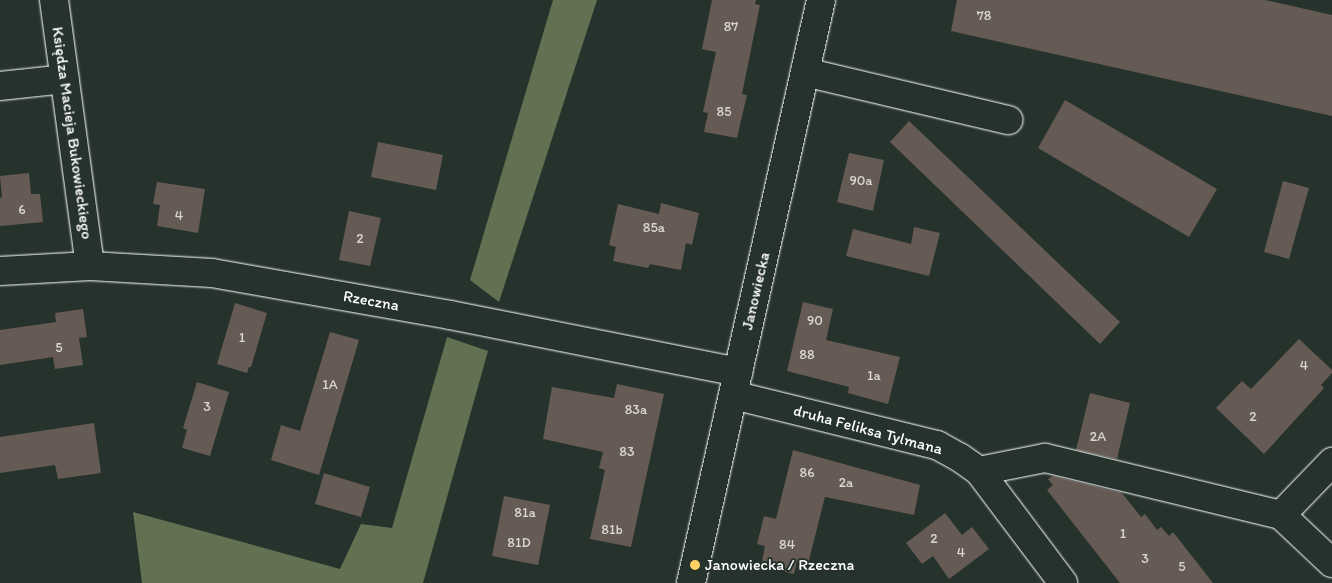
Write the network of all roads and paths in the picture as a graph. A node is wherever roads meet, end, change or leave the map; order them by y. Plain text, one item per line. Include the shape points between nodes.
1 (54, 0) edge
2 (821, 0) edge
3 (805, 72) junction
4 (65, 79) junction
5 (0, 86) edge
6 (1008, 120) dead end
7 (90, 266) junction
8 (0, 271) edge
9 (736, 384) junction
10 (1332, 462) edge
11 (979, 471) junction
12 (1281, 515) junction
13 (1332, 563) edge
14 (692, 583) edge
15 (1063, 583) edge

1 - 4 street, Księdza Macieja Bukowieckiego
2 - 3 street, Janowiecka
3 - 6 street
3 - 9 street, Janowiecka
4 - 5 street
4 - 7 street, Księdza Macieja Bukowieckiego
7 - 8 street, Rzeczna
7 - 9 street, Rzeczna via 222,274 450,315
9 - 11 street, druha Feliksa Tylmana via 937,445
9 - 14 street, Janowiecka
10 - 12 street
11 - 12 street via 1045,458
11 - 15 street, druha Feliksa Tylmana
12 - 13 street

